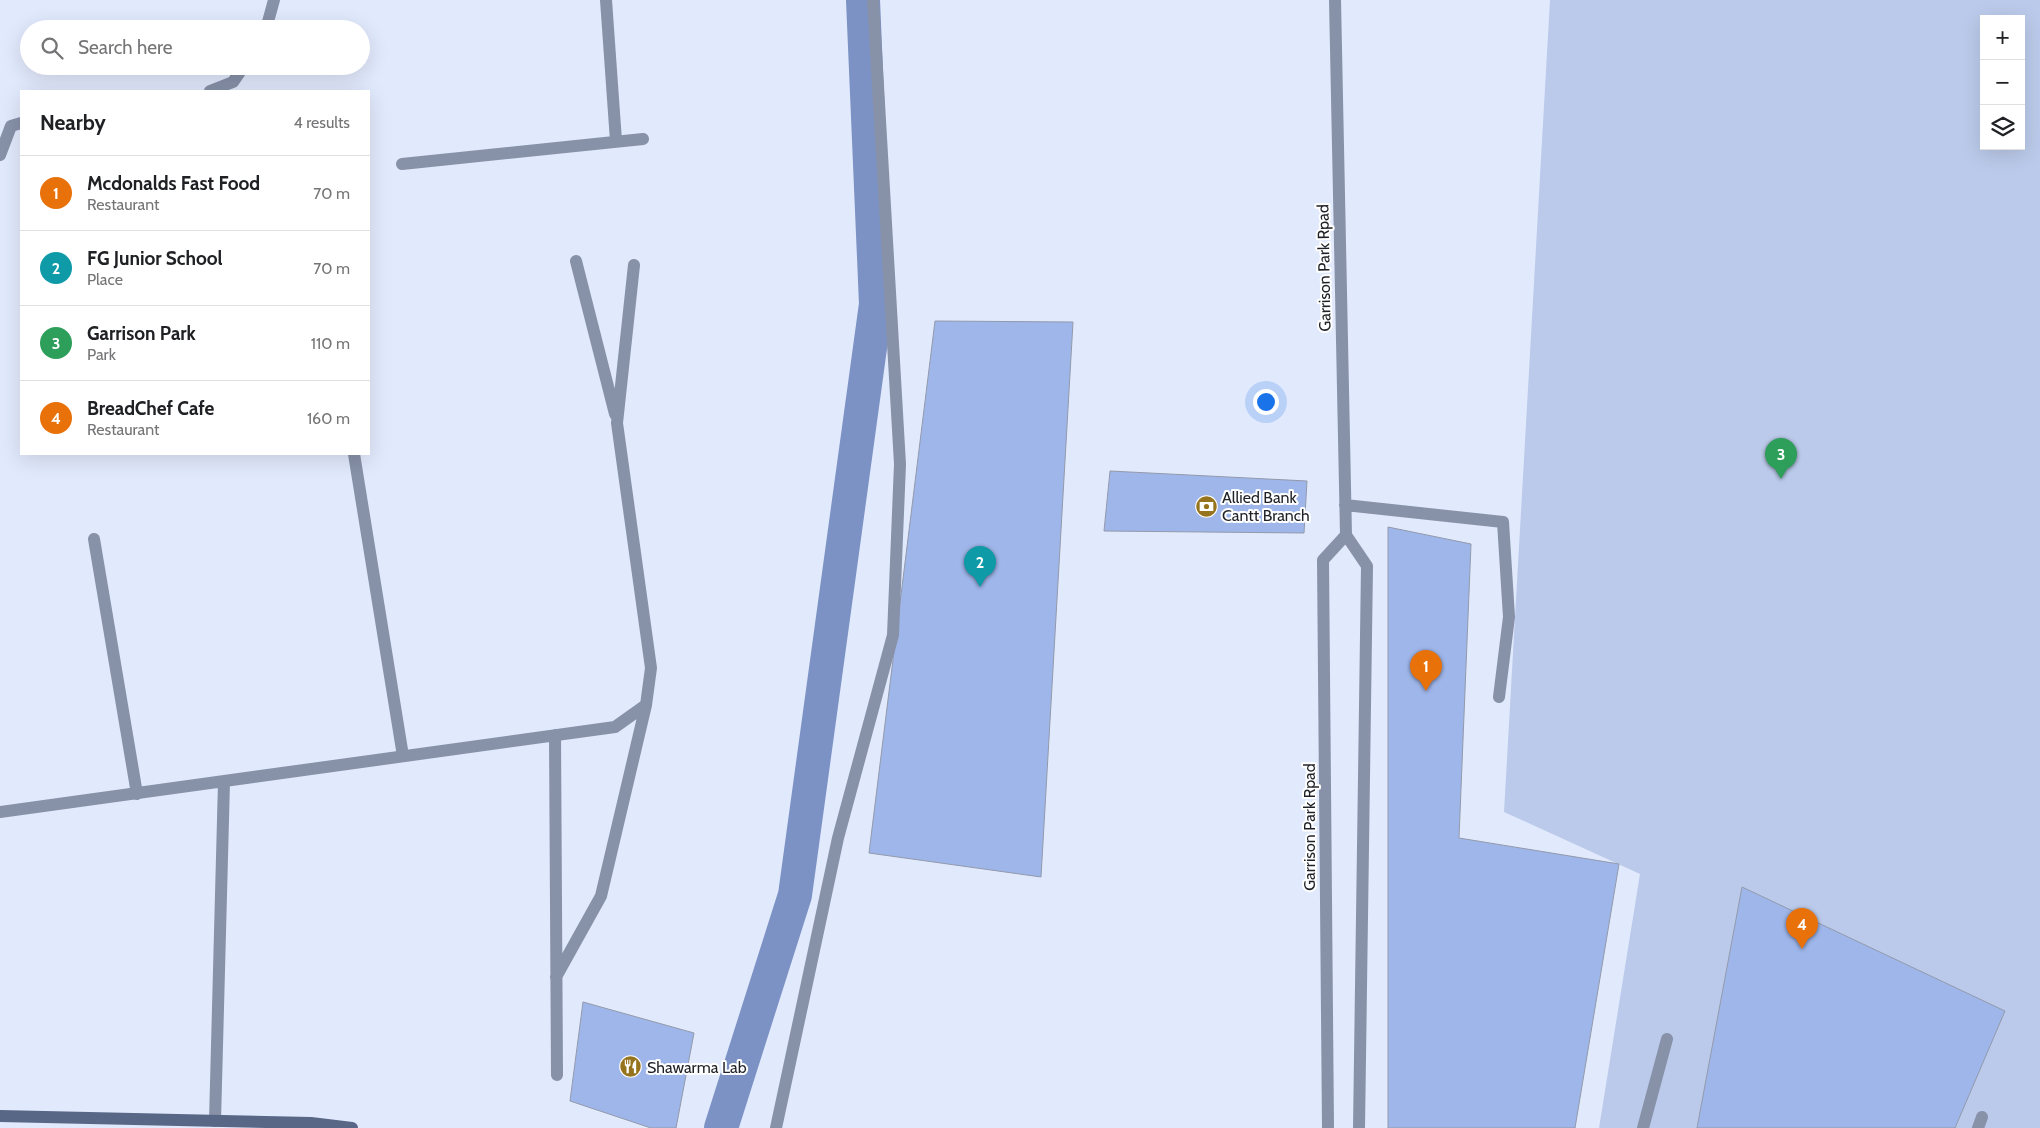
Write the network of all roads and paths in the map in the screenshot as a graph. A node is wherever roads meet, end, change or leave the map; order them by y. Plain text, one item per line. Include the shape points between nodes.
1 (274, 0) edge
2 (606, 0) edge
3 (873, 0) edge
4 (1335, 0) edge
5 (268, 20) edge
6 (238, 75) edge
7 (213, 90) edge
8 (20, 123) edge
9 (643, 139) dead end
10 (616, 141) junction
11 (0, 155) edge
12 (402, 164) dead end
13 (576, 261) dead end
14 (634, 265) dead end
15 (618, 423) junction
16 (354, 455) edge
17 (1345, 505) junction
18 (1346, 535) junction
19 (94, 539) dead end
20 (1499, 697) dead end
21 (646, 705) junction
22 (555, 735) junction
23 (403, 756) junction
24 (224, 782) junction
25 (136, 794) junction
26 (0, 812) edge
27 (556, 976) junction
28 (1667, 1038) dead end
29 (557, 1075) dead end
30 (0, 1116) edge
31 (215, 1121) junction
32 (352, 1128) edge
33 (776, 1128) edge
34 (1328, 1128) edge
35 (1359, 1128) edge
36 (1643, 1128) edge

1 - 5 street
2 - 10 street
3 - 33 street via 900,464 893,634 838,838
4 - 17 street, Garrison Park Rpad
6 - 7 street via 233,82
8 - 11 street via 10,126
9 - 10 street
10 - 12 street
13 - 15 street
14 - 15 street
15 - 21 street via 652,668
16 - 23 street
17 - 18 street, Garrison Park Rpad
17 - 20 street via 1503,522 1509,617
18 - 34 street, Garrison Park Rpad via 1323,560
18 - 35 street via 1368,566
19 - 25 street
21 - 22 street via 615,727
21 - 27 street via 601,896
22 - 23 street
22 - 27 street
23 - 24 street
24 - 25 street
24 - 31 street
25 - 26 street
27 - 29 street
28 - 36 street
30 - 31 street
31 - 32 street via 311,1123

